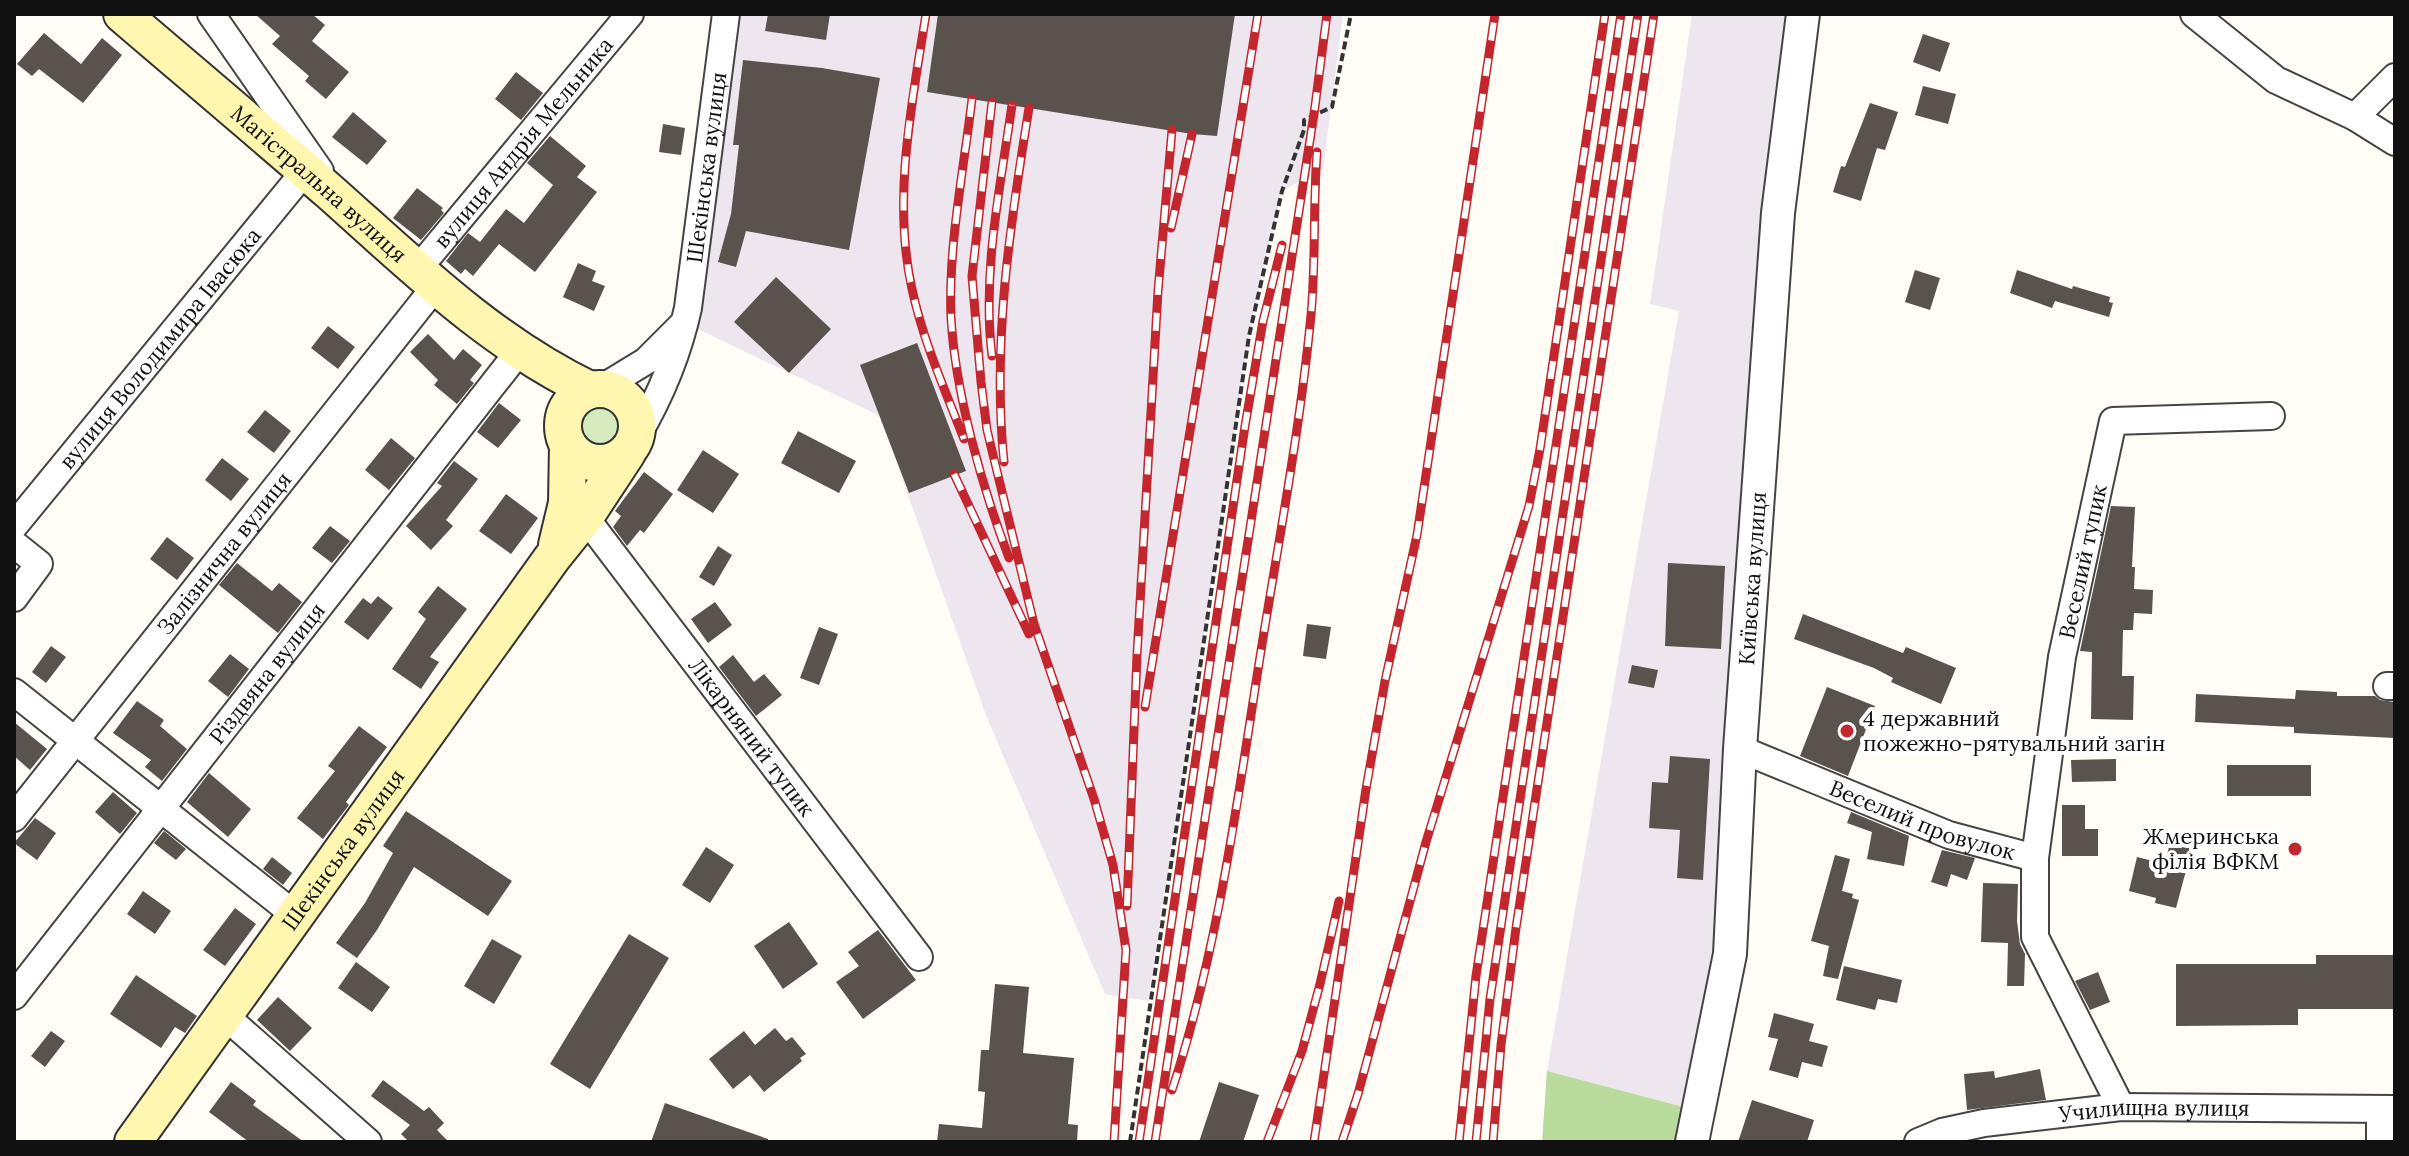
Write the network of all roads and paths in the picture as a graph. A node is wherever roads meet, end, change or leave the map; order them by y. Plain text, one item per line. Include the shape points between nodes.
1 (122, 14) edge
2 (211, 14) edge
3 (630, 14) edge
4 (726, 14) edge
5 (1351, 14) edge
6 (1803, 14) edge
7 (2194, 14) edge
8 (2395, 77) edge
9 (2355, 117) junction
10 (2395, 142) edge
11 (305, 171) junction
12 (342, 204) junction
13 (426, 279) junction
14 (685, 323) junction
15 (520, 350) junction
16 (595, 390) junction
17 (2271, 416) dead end
18 (565, 436) junction
19 (632, 445) junction
20 (585, 517) junction
21 (14, 526) edge
22 (14, 544) edge
23 (552, 558) junction
24 (14, 598) edge
25 (14, 692) edge
26 (75, 741) junction
27 (1740, 749) junction
28 (160, 809) junction
29 (14, 818) edge
30 (2035, 858) junction
31 (295, 915) junction
32 (919, 957) dead end
33 (14, 996) edge
34 (224, 1015) junction
35 (2121, 1107) junction
36 (2388, 1109) edge
37 (133, 1142) edge
38 (368, 1142) edge
39 (1130, 1142) edge
40 (1692, 1142) edge
41 (1918, 1142) edge
42 (2380, 1142) edge

1 - 11 main road, Магістральна вулиця
2 - 12 street
3 - 13 street, вулиця Андрія Мельника
4 - 14 street, Шекінська вулиця
5 - 39 path via 1332,107 1304,120 1249,336
6 - 27 street, Київська вулиця via 1778,213
7 - 9 street via 2276,80
8 - 9 street
9 - 10 street
11 - 12 main road, Магістральна вулиця
11 - 21 street, вулиця Володимира Івасюка
12 - 13 main road, Магістральна вулиця
13 - 15 main road, Магістральна вулиця
13 - 26 street, Залізнична вулиця
14 - 16 street via 646,361
14 - 19 street, Шекінська вулиця via 666,382
15 - 16 main road, Магістральна вулиця
15 - 18 main road, Магістральна вулиця via 551,400
15 - 28 street, Різдвяна вулиця
16 - 18 main road via 567,408
16 - 19 main road via 627,400 637,417
17 - 30 street, Веселий тупик via 2113,421 2062,657
18 - 19 main road via 581,459 600,464 610,463
18 - 23 main road, Шекінська вулиця via 567,503
19 - 20 main road, Шекінська вулиця
20 - 23 main road, Шекінська вулиця
20 - 32 street, Лікарняний тупик
22 - 24 street via 39,564
23 - 31 main road, Шекінська вулиця
25 - 26 street
26 - 28 street
26 - 29 street, Залізнична вулиця
27 - 30 street, Веселий провулок via 1949,835
27 - 40 street, Київська вулиця via 1730,954
28 - 31 street
28 - 33 street, Різдвяна вулиця
30 - 35 street, Веселий провулок via 2035,937
31 - 34 main road, Шекінська вулиця
34 - 37 main road, Шекінська вулиця
34 - 38 street
35 - 36 street, Училищна вулиця
35 - 41 street, Училищна вулиця via 1984,1123
36 - 42 street

